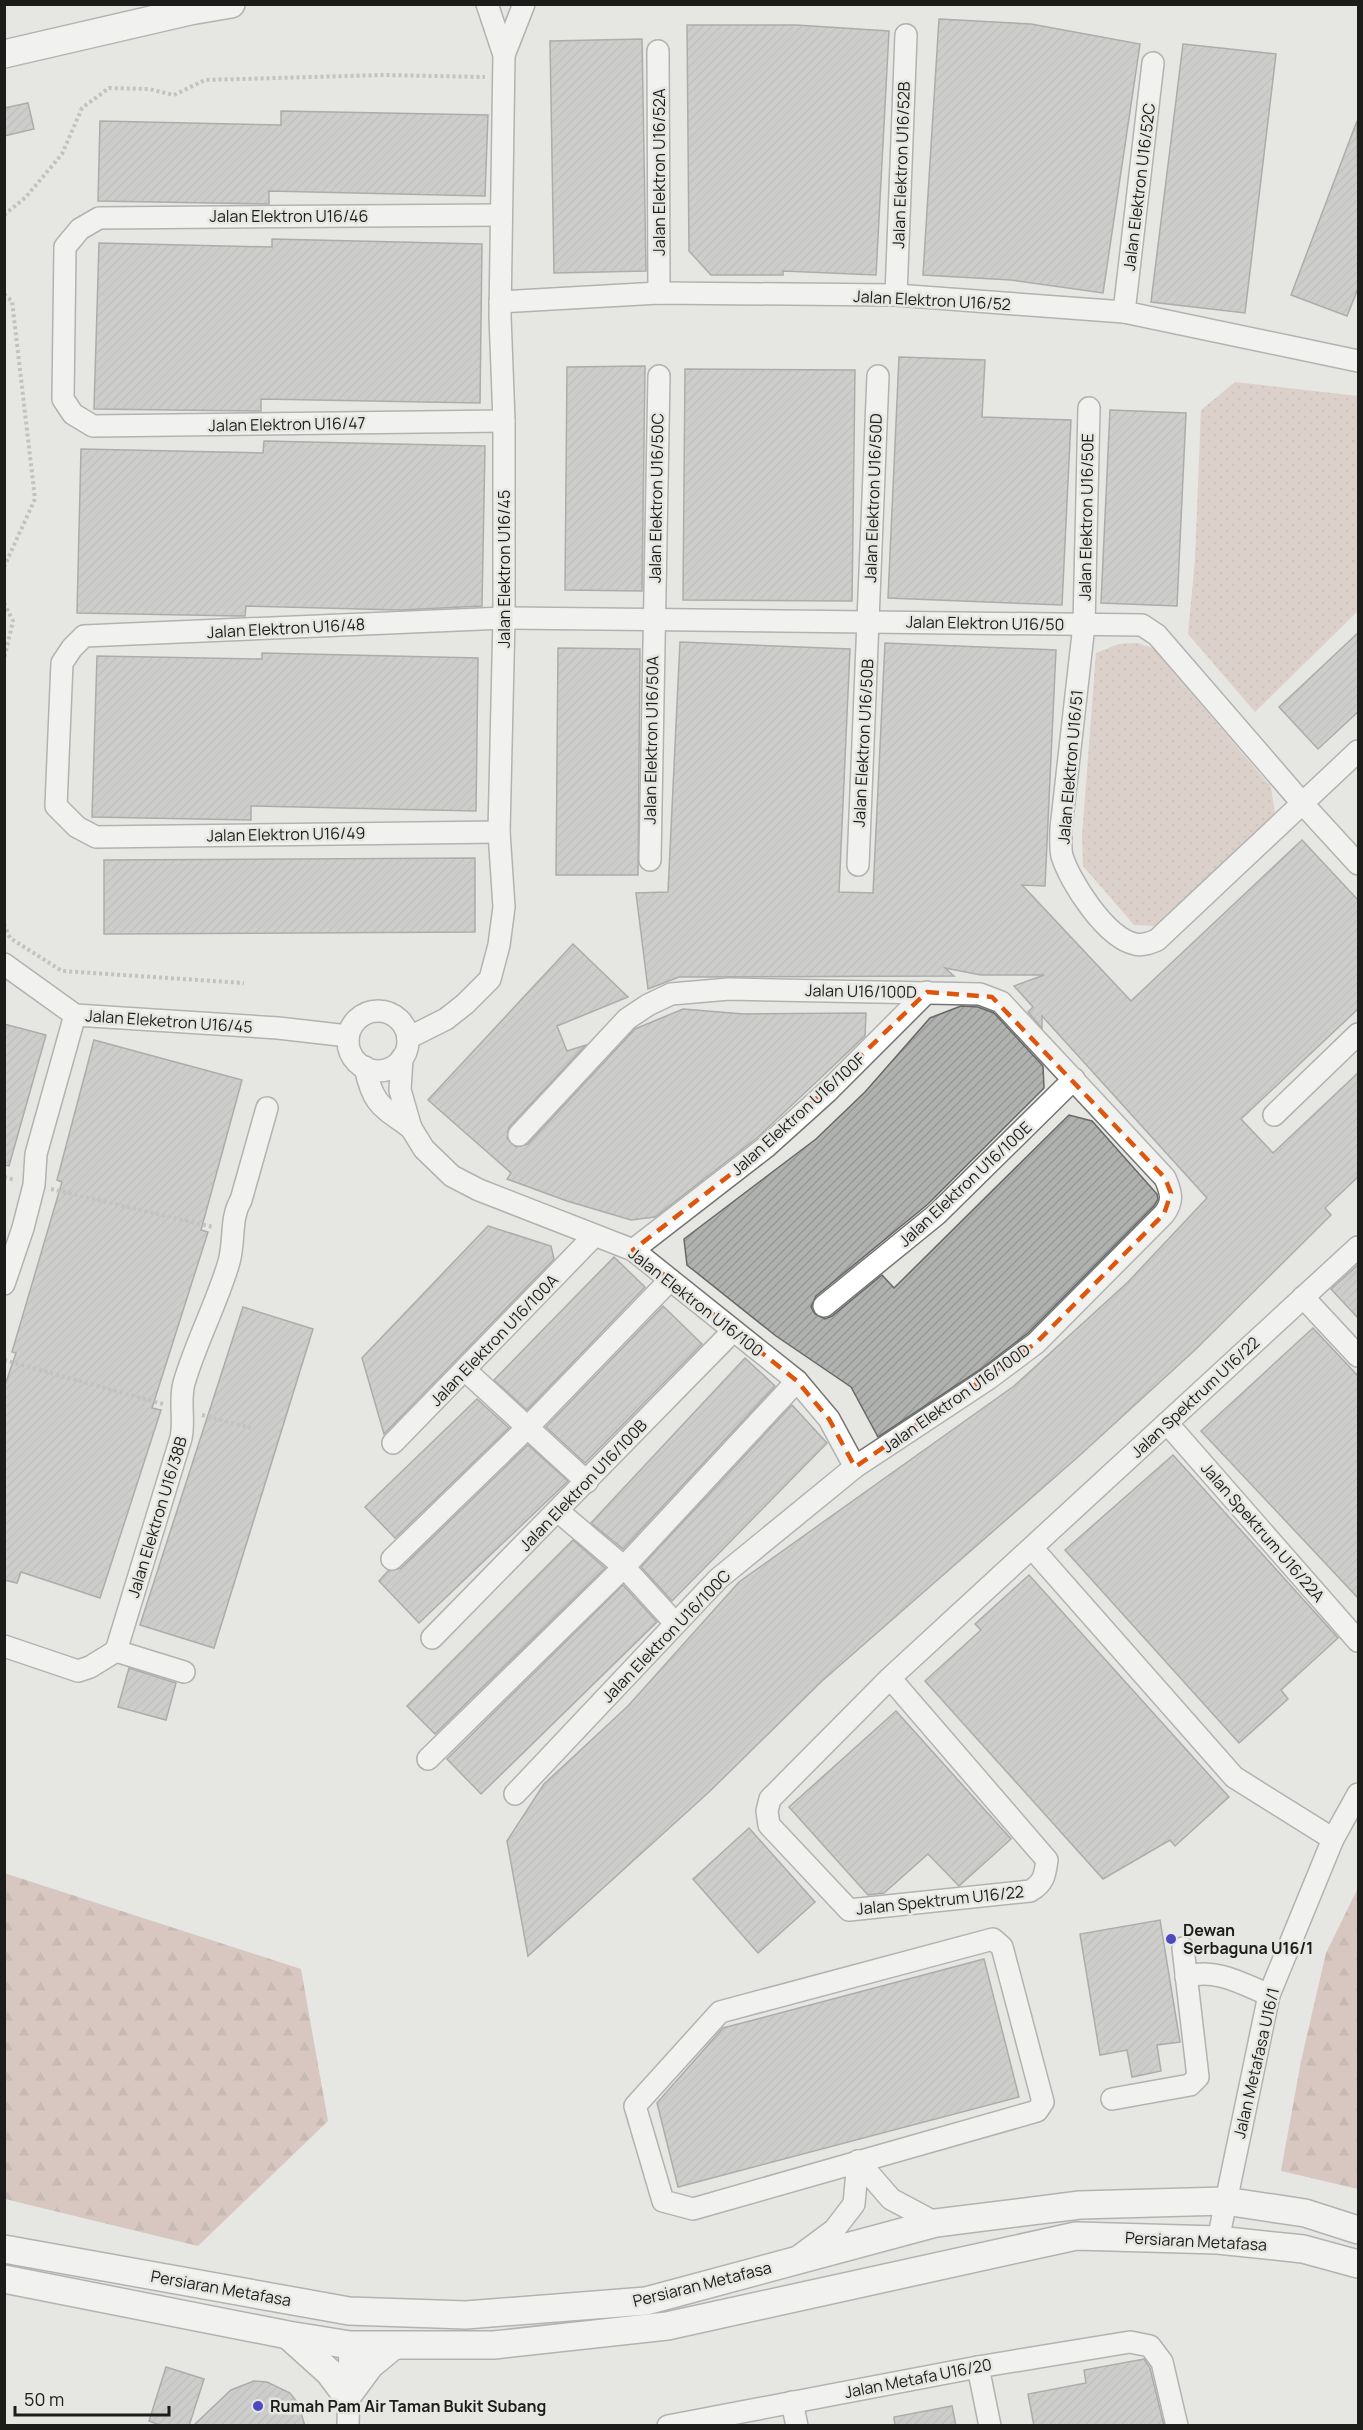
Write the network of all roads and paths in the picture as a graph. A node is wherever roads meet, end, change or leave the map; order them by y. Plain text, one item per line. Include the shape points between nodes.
1 (231, 4) edge
2 (487, 4) edge
3 (524, 4) edge
4 (906, 35) dead end
5 (658, 51) dead end
6 (4, 54) edge
7 (504, 55) junction
8 (1154, 63) dead end
9 (503, 77) junction
10 (4, 215) edge
11 (501, 215) junction
12 (659, 293) junction
13 (4, 294) edge
14 (896, 295) junction
15 (500, 302) junction
16 (1124, 312) junction
17 (1359, 361) edge
18 (659, 376) dead end
19 (878, 376) dead end
20 (1089, 408) dead end
21 (73, 414) joint
22 (504, 422) junction
23 (4, 567) edge
24 (4, 603) edge
25 (504, 618) junction
26 (653, 619) junction
27 (869, 621) junction
28 (1084, 625) junction
29 (4, 659) edge
30 (1359, 751) edge
31 (1303, 804) junction
32 (77, 827) joint
33 (499, 832) junction
34 (650, 860) dead end
35 (1359, 864) edge
36 (858, 865) dead end
37 (4, 924) edge
38 (4, 964) edge
39 (244, 983) dead end
40 (927, 992) junction
41 (75, 1014) junction
42 (1359, 1035) edge
43 (348, 1036) junction
44 (405, 1048) junction
45 (365, 1067) junction
46 (1074, 1079) junction
47 (267, 1108) dead end
48 (1274, 1115) dead end
49 (411, 1128) junction
50 (519, 1135) dead end
51 (4, 1177) edge
52 (34, 1185) junction
53 (1171, 1194) joint
54 (235, 1232) junction
55 (594, 1236) junction
56 (1359, 1247) edge
57 (633, 1250) junction
58 (670, 1280) junction
59 (4, 1284) edge
60 (1303, 1297) junction
61 (824, 1306) dead end
62 (733, 1331) junction
63 (1359, 1356) edge
64 (4, 1360) edge
65 (465, 1370) junction
66 (798, 1381) junction
67 (184, 1410) junction
68 (1167, 1423) junction
69 (251, 1428) dead end
70 (527, 1428) junction
71 (393, 1443) dead end
72 (855, 1467) junction
73 (588, 1482) junction
74 (559, 1512) junction
75 (1032, 1548) junction
76 (392, 1559) dead end
77 (624, 1566) junction
78 (675, 1623) junction
79 (432, 1638) dead end
80 (1359, 1641) edge
81 (4, 1646) edge
82 (116, 1651) junction
83 (184, 1672) dead end
84 (890, 1678) junction
85 (428, 1759) dead end
86 (515, 1794) dead end
87 (1359, 1794) edge
88 (1333, 1839) junction
89 (1183, 1948) dead end
90 (1186, 1977) junction
91 (1269, 1995) junction
92 (1112, 2099) dead end
93 (858, 2161) junction
94 (1225, 2201) junction
95 (936, 2223) junction
96 (1359, 2230) edge
97 (1218, 2240) junction
98 (4, 2249) edge
99 (792, 2262) junction
100 (1359, 2264) edge
101 (4, 2279) edge
102 (308, 2303) junction
103 (288, 2336) junction
104 (350, 2345) junction
105 (393, 2346) junction
106 (978, 2367) junction
107 (347, 2396) junction
108 (792, 2402) junction
109 (348, 2426) edge
110 (668, 2426) edge
111 (797, 2426) edge
112 (990, 2426) edge
113 (1177, 2426) edge

1 - 6 main road
2 - 7 street
3 - 7 street
4 - 14 street, Jalan Elektron U16/52B
5 - 12 street, Jalan Elektron U16/52A
7 - 9 street, Jalan Elektron U16/45
8 - 16 street, Jalan Elektron U16/52C
9 - 10 path via 384,75 205,81 174,95 149,89 109,88 82,108 62,154 26,197
9 - 11 street, Jalan Elektron U16/45
11 - 15 street, Jalan Elektron U16/45
11 - 21 street, Jalan Elektron U16/46 via 99,218 80,230 65,248 63,399
12 - 14 street, Jalan Elektron U16/52
12 - 15 street, Jalan Elektron U16/52
13 - 23 path via 12,301 36,500
14 - 16 street, Jalan Elektron U16/52
15 - 22 street, Jalan Elektron U16/45
16 - 17 street, Jalan Elektron U16/52
18 - 26 street, Jalan Elektron U16/50C
19 - 27 street, Jalan Elektron U16/50D
20 - 28 street, Jalan Elektron U16/50E
21 - 22 street, Jalan Elektron U16/47 via 93,426
22 - 25 street, Jalan Elektron U16/45
24 - 29 path via 13,621
25 - 26 street, Jalan Elektron U16/50
25 - 32 street, Jalan Elektron U16/48 via 84,636 62,663 56,806
25 - 33 street, Jalan Elektron U16/45
26 - 27 street, Jalan Elektron U16/50
26 - 34 street, Jalan Elektron U16/50A
27 - 28 street, Jalan Elektron U16/50
27 - 36 street, Jalan Elektron U16/50B
28 - 31 street, Jalan Elektron U16/50 via 1142,625 1150,629
28 - 31 street, Jalan Elektron U16/51 via 1061,854 1073,885 1115,933 1136,944 1157,940
30 - 31 street, Jalan Elektron U16/51
31 - 35 street, Jalan Elektron U16/50
32 - 33 street, Jalan Elektron U16/49 via 96,837
33 - 44 street, Jalan Elektron U16/45 via 504,907 490,979 465,1004
37 - 39 path via 10,938 62,971
38 - 41 street, Jalan Eleketron U16/45
40 - 46 street, Jalan U16/100D via 980,993 1001,1002
40 - 50 street, Jalan U16/100D via 729,989 671,994 627,1019
40 - 57 street, Jalan Elektron U16/100F via 766,1147
41 - 43 street, Jalan Eleketron U16/45
41 - 52 street via 36,1154
42 - 48 street
43 - 44 street via 351,1027 365,1014 384,1011 400,1021
43 - 45 street via 351,1054
44 - 45 street via 397,1064 381,1071
44 - 49 street via 400,1090
45 - 49 street via 370,1092 381,1106
46 - 53 street, Jalan U16/100D via 1165,1178
46 - 61 street, Jalan Elektron U16/100E via 937,1214
47 - 54 street, Jalan Elektron U16/38B via 242,1200 233,1213
49 - 55 street, Jalan Elektron U16/100 via 424,1149 452,1176 479,1191
51 - 52 path
52 - 54 path
52 - 59 street
53 - 72 street, Jalan Elektron U16/100D via 1164,1214 1036,1343
54 - 67 street, Jalan Elektron U16/38B via 230,1261 183,1386
55 - 57 street, Jalan Elektron U16/100
55 - 65 street, Jalan Elektron U16/100A
56 - 60 street, Jalan Spektrum U16/22
57 - 58 street, Jalan Elektron U16/100
58 - 62 street, Jalan Elektron U16/100
58 - 70 street
60 - 63 street
60 - 68 street, Jalan Spektrum U16/22
62 - 66 street, Jalan Elektron U16/100
62 - 73 street, Jalan Elektron U16/100B
64 - 67 path
65 - 70 street
65 - 71 street, Jalan Elektron U16/100A
66 - 72 street, Jalan Elektron U16/100 via 829,1419
66 - 77 street
67 - 69 path
67 - 82 street, Jalan Elektron U16/38B via 181,1438
68 - 75 street, Jalan Spektrum U16/22
68 - 80 street, Jalan Spektrum U16/22A
70 - 73 street
70 - 76 street
72 - 78 street, Jalan Elektron U16/100C via 718,1580
73 - 74 street, Jalan Elektron U16/100B
74 - 77 street
74 - 79 street, Jalan Elektron U16/100B
75 - 84 street, Jalan Spektrum U16/22
75 - 88 street via 1233,1777
77 - 78 street
77 - 85 street
78 - 86 street, Jalan Elektron U16/100C
81 - 82 street via 78,1671
82 - 83 street
84 - 84 street, Jalan Spektrum U16/22 via 770,1799 769,1825 849,1910 1030,1891 1039,1886 1047,1860
87 - 88 street, Jalan Metafasa U16/1
88 - 91 street, Jalan Metafasa U16/1
89 - 90 street
90 - 91 street via 1202,1971
90 - 92 street via 1198,2077 1190,2085
91 - 94 street, Jalan Metafasa U16/1
93 - 93 street via 693,2209 663,2201 634,2106 720,2012 993,1940 1002,1947 1043,2102 1037,2110
93 - 95 street via 891,2199
93 - 99 street via 854,2204 834,2229
94 - 95 main road, Persiaran Metafasa via 1080,2205
94 - 96 main road, Persiaran Metafasa via 1305,2213
94 - 97 street, Jalan Metafasa U16/1
95 - 99 main road, Persiaran Metafasa
97 - 100 main road, Persiaran Metafasa via 1303,2249
97 - 105 main road, Persiaran Metafasa via 1076,2236 667,2326 494,2345
98 - 102 main road, Persiaran Metafasa
99 - 102 main road, Persiaran Metafasa via 646,2301 466,2315 350,2311
101 - 103 main road, Persiaran Metafasa
102 - 104 main road via 337,2322
103 - 104 main road, Persiaran Metafasa
103 - 107 main road via 329,2372
104 - 105 main road, Persiaran Metafasa
104 - 107 street
105 - 107 main road via 370,2365
106 - 108 street, Jalan Metafa U16/20
106 - 112 street
106 - 113 street, Jalan Metafa U16/20 via 1130,2342 1150,2346 1162,2362
107 - 109 street
108 - 110 street, Jalan Metafa U16/20
108 - 111 street

